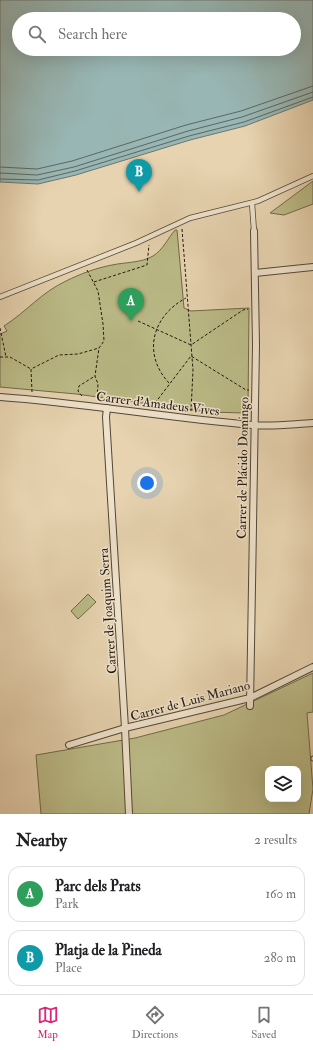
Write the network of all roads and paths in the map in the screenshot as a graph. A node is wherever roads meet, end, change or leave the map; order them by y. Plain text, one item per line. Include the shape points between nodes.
1 (313, 176) edge
2 (252, 203) junction
3 (181, 222) junction
4 (254, 231) joint
5 (151, 236) junction
6 (84, 264) junction
7 (313, 267) edge
8 (255, 274) junction
9 (94, 282) junction
10 (0, 297) edge
11 (187, 298) junction
12 (251, 308) dead end
13 (138, 321) dead end
14 (0, 328) edge
15 (157, 329) junction
16 (191, 345) junction
17 (99, 348) junction
18 (192, 356) junction
19 (0, 357) edge
20 (6, 357) junction
21 (31, 369) junction
22 (95, 376) junction
23 (170, 384) junction
24 (250, 390) dead end
25 (32, 392) dead end
26 (82, 396) dead end
27 (0, 397) edge
28 (97, 398) dead end
29 (107, 408) junction
30 (152, 408) dead end
31 (191, 413) dead end
32 (313, 423) edge
33 (253, 425) junction
34 (313, 667) edge
35 (250, 698) junction
36 (250, 706) dead end
37 (125, 728) junction
38 (68, 745) dead end
39 (128, 814) edge

1 - 2 street
2 - 3 street
2 - 4 street
3 - 5 street
3 - 11 path
4 - 8 street, Carrer de Plácido Domingo
5 - 6 street
5 - 9 path via 147,265
6 - 9 path
6 - 10 street
7 - 8 street
8 - 33 street, Carrer de Plácido Domingo
9 - 17 path via 98,291 103,324 104,341
11 - 15 path via 168,312
11 - 16 path
12 - 16 path via 243,310
13 - 15 path
14 - 20 path
15 - 16 path
15 - 23 path via 154,340 155,358 158,368
16 - 18 path
17 - 21 path via 78,354 59,355
17 - 22 path
18 - 23 path
18 - 24 path via 246,390
18 - 31 path
19 - 20 path
20 - 21 path
21 - 25 path
22 - 26 path via 79,386 78,391
22 - 28 path via 98,384
23 - 30 path
27 - 29 street, Carrer d'Amadeus Vives
29 - 33 street, Carrer d'Amadeus Vives via 175,418
29 - 37 street, Carrer de Joaquim Serra
32 - 33 street, Carrer d'Amadeus Vives
33 - 35 street, Carrer de Plácido Domingo
34 - 35 street, Carrer de Luis Mariano
35 - 36 street, Carrer de Plácido Domingo
35 - 37 street, Carrer de Luis Mariano
37 - 38 street, Carrer de Luis Mariano
37 - 39 street, Carrer de Joaquim Serra

